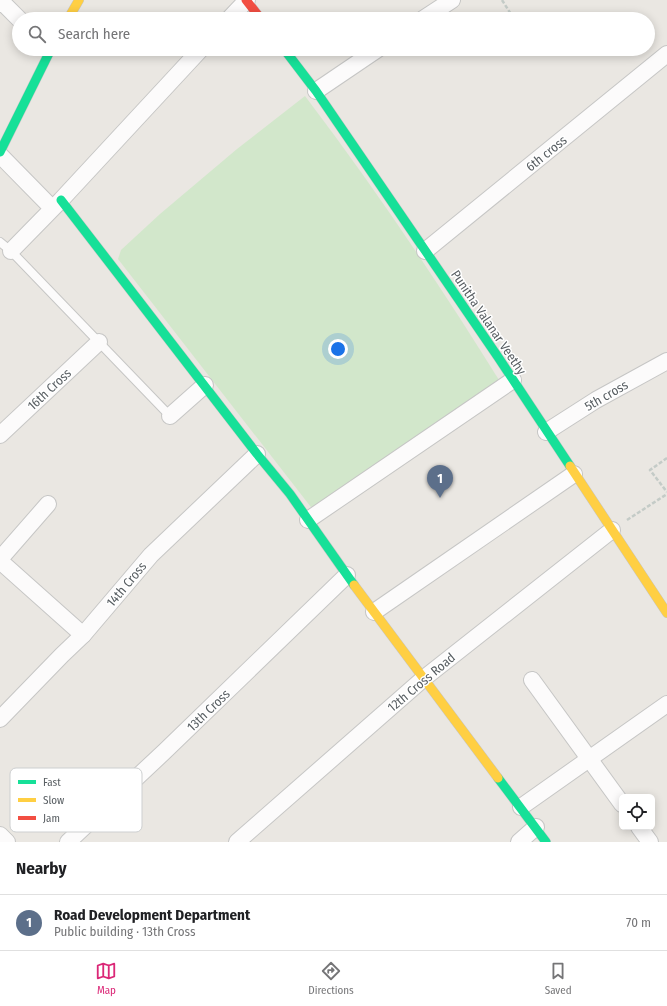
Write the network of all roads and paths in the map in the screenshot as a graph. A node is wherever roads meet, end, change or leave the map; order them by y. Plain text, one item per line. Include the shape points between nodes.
1 (0, 0) edge
2 (78, 0) edge
3 (246, 0) edge
4 (452, 0) edge
5 (502, 0) edge
6 (12, 12) edge
7 (72, 12) edge
8 (235, 12) edge
9 (255, 12) edge
10 (434, 12) edge
11 (510, 12) edge
12 (667, 54) edge
13 (48, 56) edge
14 (194, 56) edge
15 (289, 56) edge
16 (368, 56) edge
17 (316, 91) junction
18 (0, 154) edge
19 (57, 204) junction
20 (6, 246) edge
21 (425, 251) junction
22 (99, 342) junction
23 (667, 360) edge
24 (513, 380) junction
25 (205, 385) junction
26 (170, 416) joint
27 (546, 432) junction
28 (0, 436) edge
29 (256, 454) junction
30 (667, 458) edge
31 (574, 474) junction
32 (667, 493) edge
33 (48, 504) dead end
34 (308, 520) junction
35 (612, 530) junction
36 (0, 560) edge
37 (347, 575) junction
38 (374, 612) junction
39 (667, 613) edge
40 (83, 635) junction
41 (423, 679) junction
42 (532, 680) dead end
43 (667, 704) edge
44 (0, 719) edge
45 (589, 759) junction
46 (142, 773) edge
47 (619, 800) edge
48 (521, 807) junction
49 (536, 827) junction
50 (641, 830) edge
51 (79, 832) edge
52 (0, 835) edge
53 (7, 842) edge
54 (68, 842) edge
55 (237, 842) edge
56 (519, 842) edge
57 (546, 842) edge
58 (650, 842) edge

1 - 6 street
2 - 7 street
3 - 8 street
3 - 9 street
4 - 10 street
5 - 11 path
12 - 21 street, 6th cross
13 - 18 street
14 - 19 street
15 - 17 street, Punitha Valanar Veethy
16 - 17 street
17 - 21 street, Punitha Valanar Veethy
18 - 19 street
19 - 20 street
19 - 25 street
20 - 22 lane
21 - 24 street, Punitha Valanar Veethy
22 - 26 lane
22 - 28 street, 16th Cross
23 - 27 street, 5th cross
24 - 27 street, Punitha Valanar Veethy
24 - 34 street
25 - 26 street
25 - 29 street
27 - 31 street, Punitha Valanar Veethy
29 - 34 street
29 - 40 street, 14th Cross via 151,555
30 - 32 path via 650,470
31 - 35 street, Punitha Valanar Veethy
31 - 38 street
32 - 35 path
33 - 36 street
34 - 37 street
35 - 39 street, Punitha Valanar Veethy
35 - 41 street, 12th Cross Road
36 - 40 street
37 - 38 street
37 - 46 street, 13th Cross
38 - 41 street
40 - 44 street, 14th Cross
41 - 48 street
41 - 55 street, 12th Cross Road
42 - 45 street
43 - 45 street
45 - 47 street
45 - 48 street
48 - 49 street
49 - 56 street
49 - 57 street
50 - 58 street
51 - 54 street, 13th Cross
52 - 53 street

